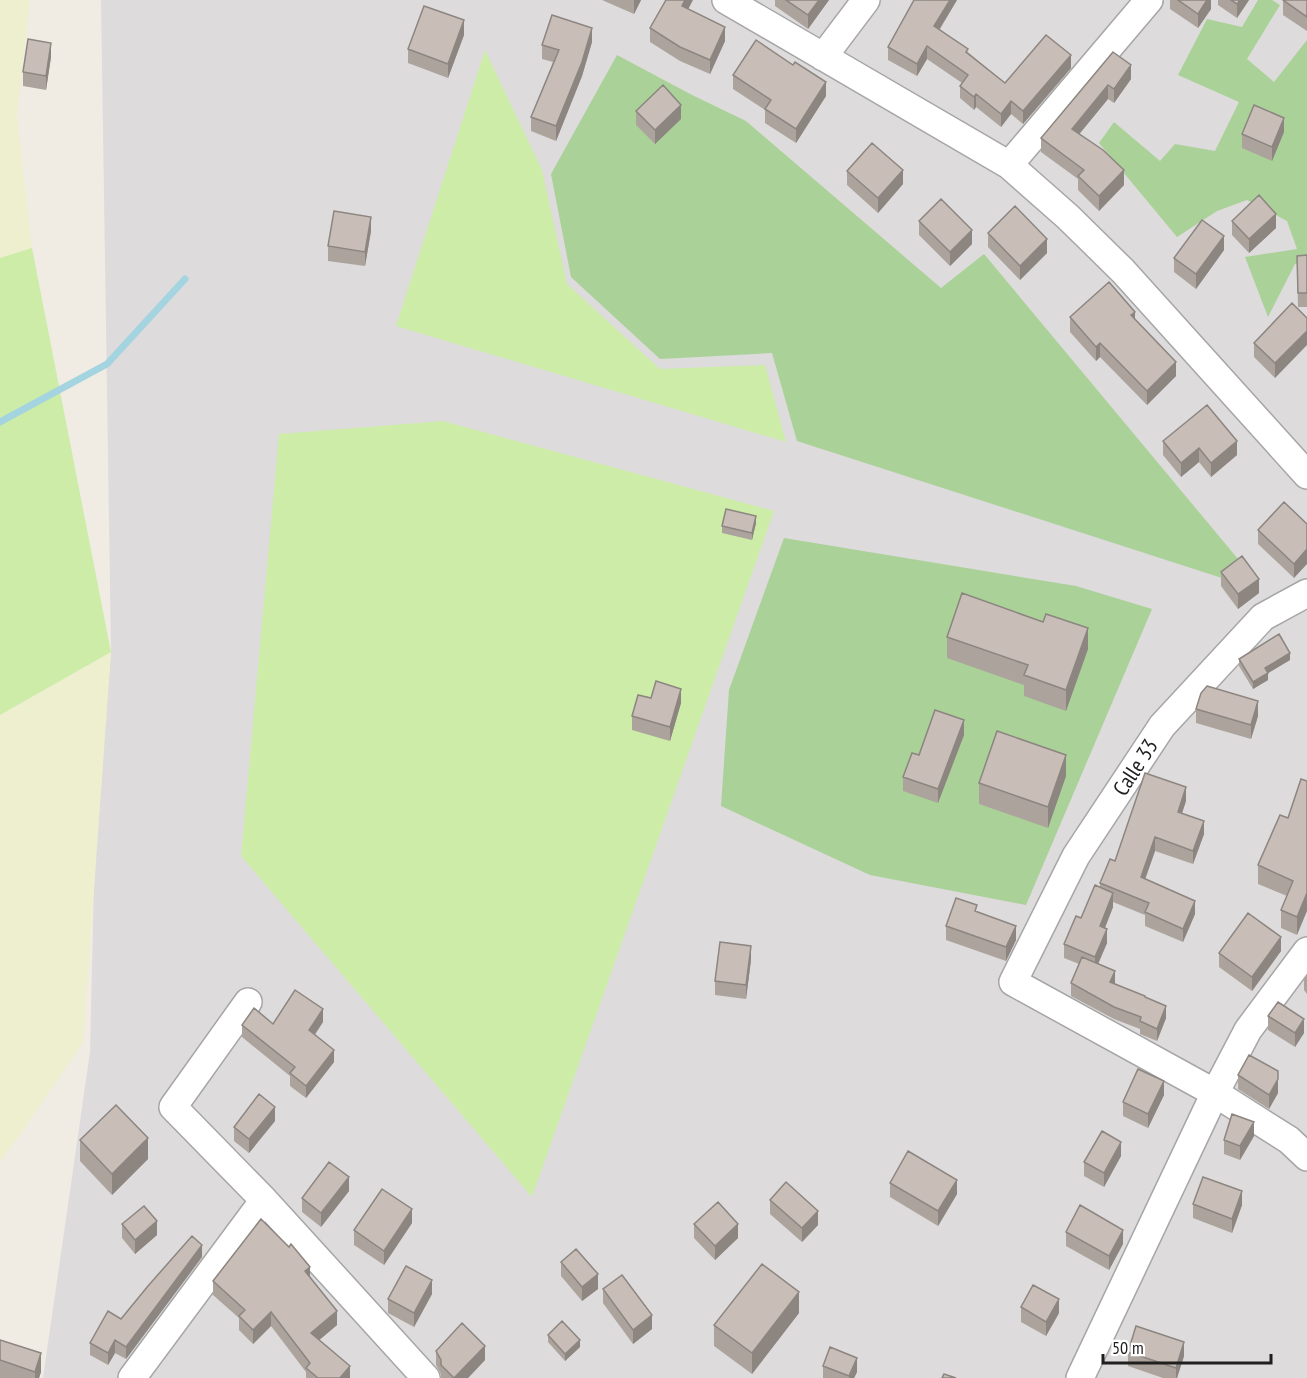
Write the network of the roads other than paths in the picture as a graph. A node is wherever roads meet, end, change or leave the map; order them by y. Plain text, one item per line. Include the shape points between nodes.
1 (726, 0) edge
2 (866, 0) edge
3 (1149, 0) edge
4 (823, 57) junction
5 (1009, 165) junction
6 (1307, 475) edge
7 (1307, 592) edge
8 (1307, 951) edge
9 (248, 1002) dead end
10 (1215, 1093) junction
11 (1307, 1157) edge
12 (264, 1200) junction
13 (132, 1378) edge
14 (426, 1378) edge
15 (1080, 1378) edge

1 - 4 street
2 - 4 street
3 - 5 street
4 - 5 street
5 - 6 street via 1123,272
7 - 10 street, Calle 33 via 1263,617 1162,726 1076,856 1013,982
8 - 10 street via 1248,1030
9 - 12 street via 173,1107
10 - 11 street via 1289,1140
10 - 15 street
12 - 13 street
12 - 14 street

